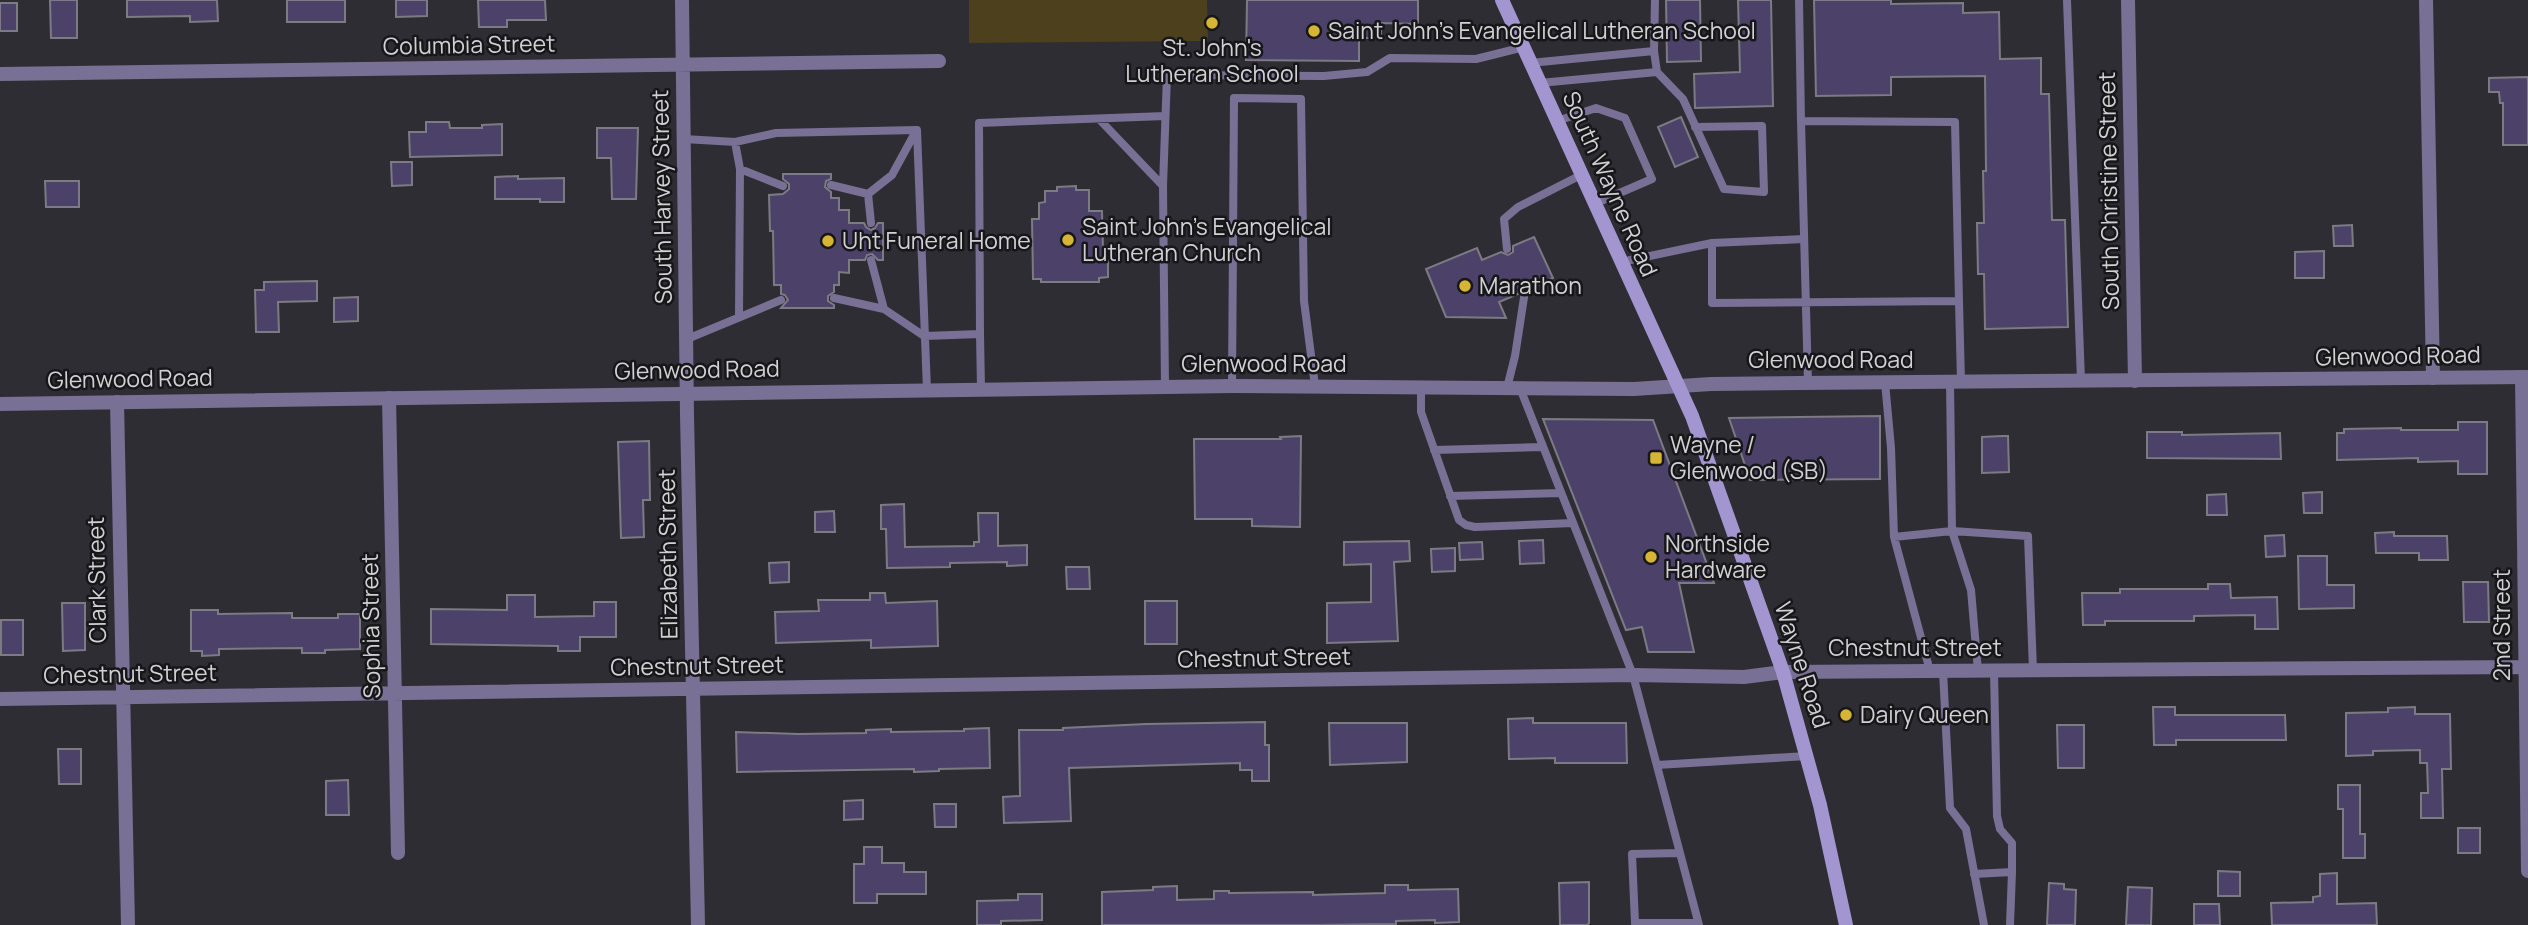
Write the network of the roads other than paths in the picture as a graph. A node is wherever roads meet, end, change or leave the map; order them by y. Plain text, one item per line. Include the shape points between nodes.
1 (682, 0) edge
2 (1502, 0) edge
3 (1655, 0) edge
4 (1799, 0) edge
5 (2067, 0) edge
6 (2129, 0) edge
7 (2426, 0) edge
8 (1524, 47) junction
9 (1654, 51) junction
10 (939, 61) dead end
11 (1530, 63) junction
12 (683, 64) junction
13 (1657, 72) junction
14 (0, 74) edge
15 (1540, 83) junction
16 (1165, 116) junction
17 (1099, 119) junction
18 (1557, 121) junction
19 (1801, 121) junction
20 (1695, 127) junction
21 (917, 130) junction
22 (684, 139) junction
23 (735, 142) junction
24 (740, 169) junction
25 (1581, 175) junction
26 (831, 185) dead end
27 (783, 186) dead end
28 (1163, 186) junction
29 (868, 194) junction
30 (1594, 204) junction
31 (872, 223) dead end
32 (1804, 239) junction
33 (1712, 243) junction
34 (1507, 249) dead end
35 (871, 260) dead end
36 (1621, 262) junction
37 (1525, 291) dead end
38 (834, 298) dead end
39 (781, 300) dead end
40 (1805, 301) junction
41 (1959, 302) junction
42 (884, 309) junction
43 (739, 317) junction
44 (981, 334) junction
45 (925, 336) junction
46 (687, 339) junction
47 (2525, 377) edge
48 (2433, 378) junction
49 (2081, 381) junction
50 (2135, 381) junction
51 (1885, 382) junction
52 (1955, 382) junction
53 (1808, 383) junction
54 (1232, 386) junction
55 (1315, 386) junction
56 (1679, 386) junction
57 (1165, 387) junction
58 (1421, 387) junction
59 (1513, 388) junction
60 (981, 389) junction
61 (927, 390) junction
62 (687, 393) junction
63 (389, 398) junction
64 (117, 402) junction
65 (0, 404) edge
66 (1543, 447) junction
67 (1434, 450) junction
68 (1561, 492) junction
69 (1450, 496) junction
70 (1573, 523) junction
71 (2526, 524) edge
72 (1952, 531) junction
73 (1894, 537) junction
74 (2526, 667) edge
75 (2033, 670) junction
76 (1936, 671) junction
77 (1978, 671) junction
78 (1994, 671) junction
79 (1783, 672) junction
80 (1633, 675) junction
81 (694, 688) junction
82 (395, 693) junction
83 (122, 697) junction
84 (0, 699) edge
85 (1807, 756) junction
86 (1657, 765) junction
87 (398, 853) dead end
88 (1680, 853) junction
89 (2011, 872) junction
90 (2528, 872) edge
91 (1975, 874) junction
92 (1699, 924) edge
93 (128, 925) edge
94 (698, 925) edge
95 (1846, 925) edge
96 (1984, 925) edge
97 (2010, 925) edge

1 - 12 street, South Harvey Street
2 - 8 main road, South Wayne Road
3 - 9 lane
4 - 19 lane
5 - 49 lane
6 - 50 street, South Christine Street
7 - 48 street
8 - 11 main road, South Wayne Road
8 - 16 lane via 1476,59 1390,58 1367,72 1324,76 1167,75
9 - 11 lane
9 - 13 lane
10 - 12 street, Columbia Street
11 - 15 main road, South Wayne Road
12 - 14 street, Columbia Street
12 - 22 street, South Harvey Street
13 - 15 lane
13 - 20 lane via 1683,99
15 - 18 main road, South Wayne Road
16 - 17 lane
16 - 28 lane
17 - 28 lane
17 - 44 lane via 979,123
18 - 25 main road, South Wayne Road
18 - 30 lane via 1596,108 1625,118 1653,179
19 - 32 lane
19 - 41 lane via 1955,122
20 - 20 lane via 1724,189 1764,192 1762,126
21 - 23 lane via 776,133
21 - 29 lane via 892,175
21 - 45 lane
22 - 23 lane
22 - 46 street, South Harvey Street
23 - 24 lane
24 - 27 lane
24 - 43 lane
25 - 30 main road, South Wayne Road
25 - 34 lane via 1504,219
26 - 29 lane
28 - 57 lane
29 - 31 lane
30 - 36 main road, South Wayne Road
32 - 33 lane
32 - 40 lane
33 - 36 lane
33 - 40 lane via 1712,303
35 - 42 lane
36 - 56 main road, South Wayne Road
37 - 59 lane
38 - 42 lane
39 - 43 lane
40 - 41 lane
40 - 53 lane
41 - 52 lane
42 - 45 lane
43 - 46 lane
44 - 45 lane
44 - 60 lane
45 - 61 lane
46 - 62 street, South Harvey Street
47 - 48 street, Glenwood Road
47 - 71 street, 2nd Street
48 - 50 street, Glenwood Road
49 - 50 street, Glenwood Road
49 - 52 street, Glenwood Road
51 - 52 street, Glenwood Road
51 - 53 street, Glenwood Road
51 - 73 lane
52 - 72 lane
53 - 56 street, Glenwood Road
54 - 55 street, Glenwood Road
54 - 55 lane via 1234,98 1301,99 1304,301
54 - 57 street, Glenwood Road
55 - 58 street, Glenwood Road
56 - 59 street, Glenwood Road
56 - 79 main road, Wayne Road
57 - 60 street, Glenwood Road
58 - 59 street, Glenwood Road
58 - 67 lane via 1421,412
59 - 66 lane
60 - 61 street, Glenwood Road
61 - 62 street, Glenwood Road
62 - 63 street, Glenwood Road
62 - 81 street, Elizabeth Street
63 - 64 street, Glenwood Road
63 - 82 street, Sophia Street
64 - 65 street, Glenwood Road
64 - 83 street, Clark Street
66 - 67 lane
66 - 68 lane
67 - 69 lane
68 - 69 lane
68 - 70 lane
69 - 70 lane via 1459,520 1466,525
70 - 80 lane
71 - 74 street, 2nd Street
72 - 73 lane
72 - 75 lane via 2028,536
72 - 77 lane via 1971,590
73 - 76 lane
74 - 75 street, Chestnut Street
74 - 90 street, 2nd Street
75 - 78 street, Chestnut Street
76 - 77 street, Chestnut Street
76 - 79 street, Chestnut Street
76 - 91 lane via 1950,808 1966,829
77 - 78 street, Chestnut Street
78 - 89 lane via 1997,816 2000,829 2012,843
79 - 80 street, Chestnut Street via 1744,677
79 - 85 main road, Wayne Road
80 - 81 street, Chestnut Street
80 - 86 lane
81 - 82 street, Chestnut Street
81 - 94 street, Elizabeth Street
82 - 83 street, Chestnut Street
82 - 87 street, Sophia Street
83 - 84 street, Chestnut Street
83 - 93 street, Clark Street
85 - 86 lane
85 - 95 main road, Wayne Road
86 - 88 lane
88 - 92 lane
88 - 92 lane via 1632,854 1635,923
89 - 91 lane
89 - 97 lane
91 - 96 lane

